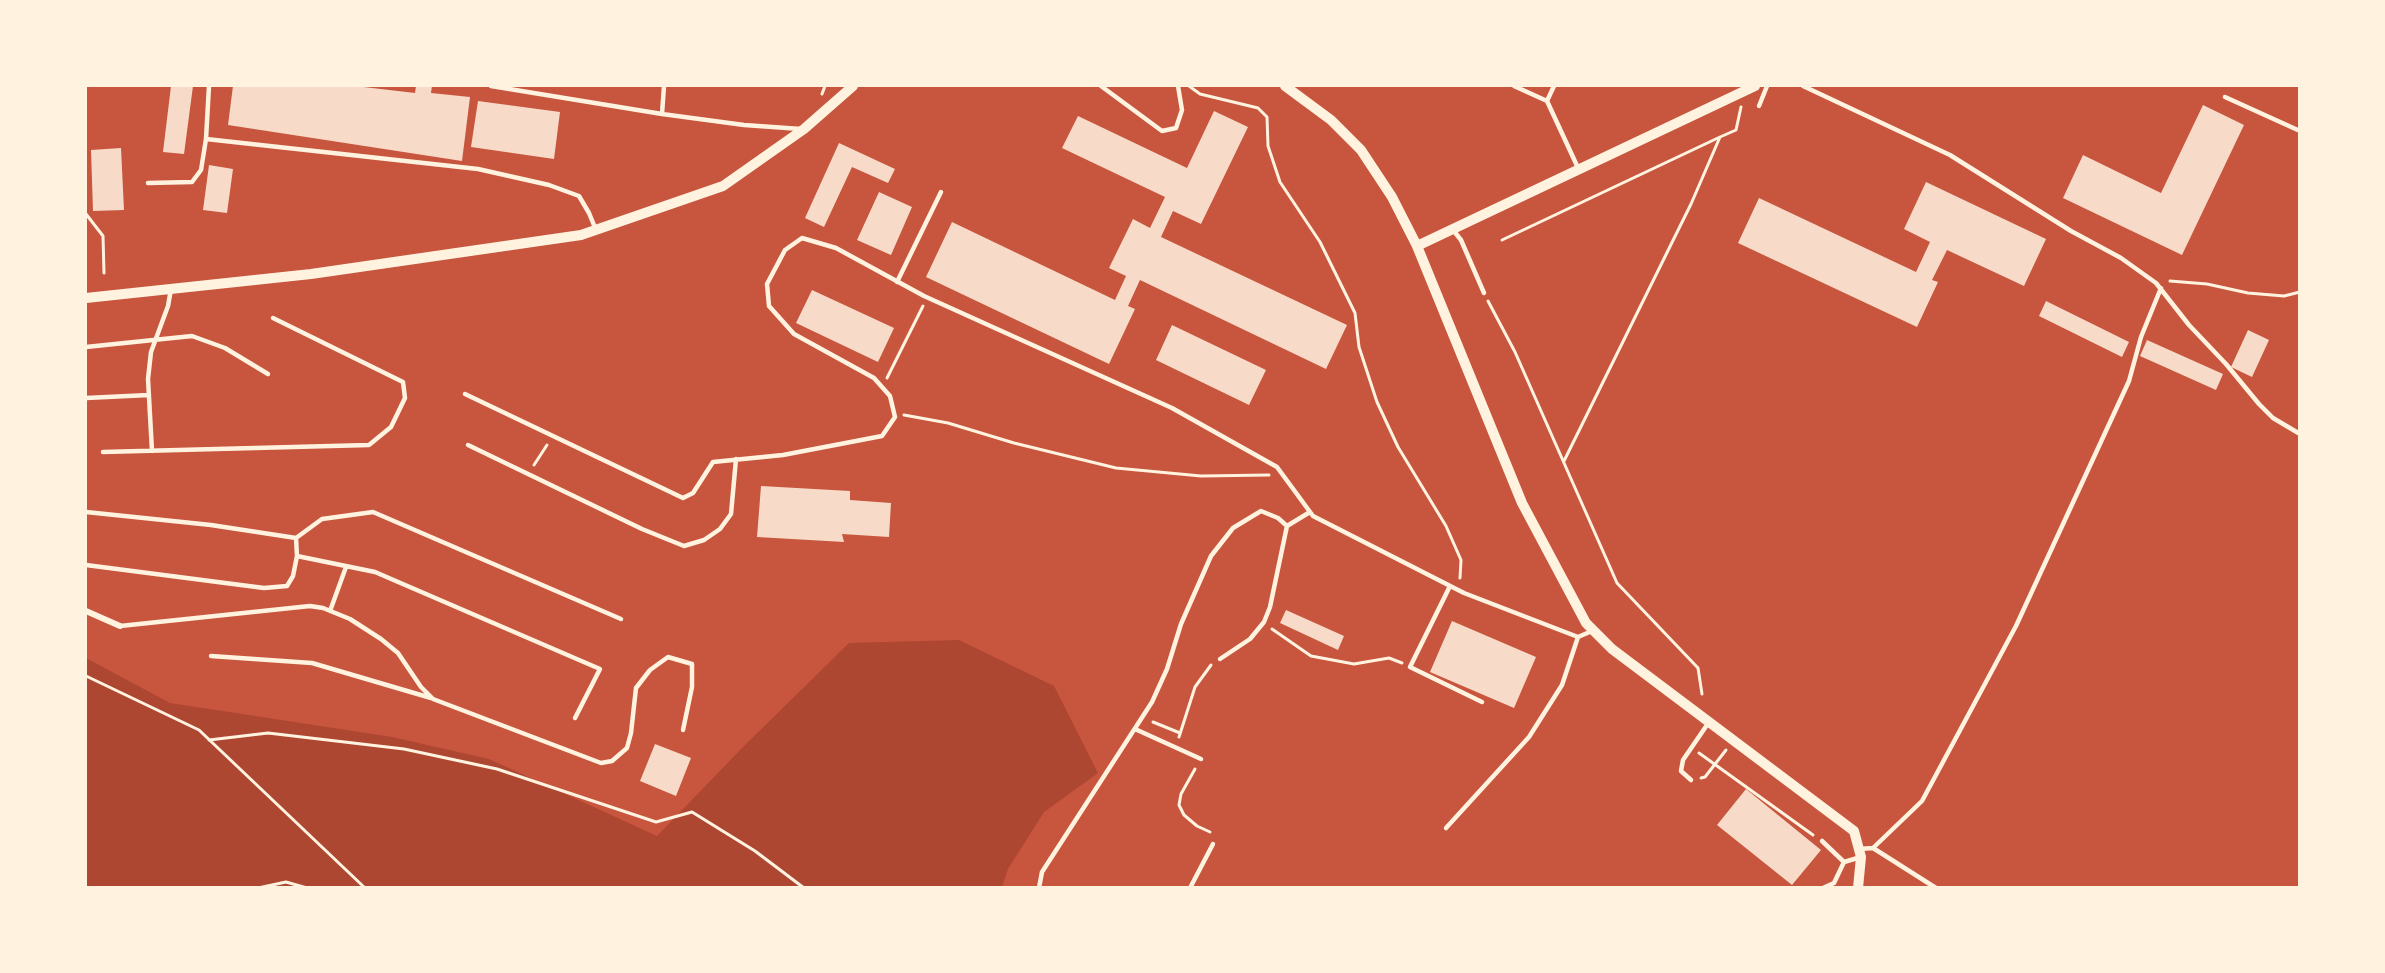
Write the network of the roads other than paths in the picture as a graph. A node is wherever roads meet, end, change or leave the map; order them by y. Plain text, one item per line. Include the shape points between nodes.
1 (208, 86) edge
2 (491, 86) edge
3 (664, 86) edge
4 (853, 86) edge
5 (1101, 86) edge
6 (1178, 86) edge
7 (1286, 86) edge
8 (1514, 86) edge
9 (1554, 86) edge
10 (1755, 86) edge
11 (1767, 86) edge
12 (1803, 86) edge
13 (2225, 97) dead end
14 (1547, 101) junction
15 (1759, 106) dead end
16 (662, 114) junction
17 (804, 129) junction
18 (2300, 131) edge
19 (206, 139) junction
20 (1579, 170) junction
21 (148, 183) dead end
22 (941, 192) dead end
23 (596, 230) junction
24 (1453, 230) junction
25 (1417, 246) junction
26 (897, 282) junction
27 (2161, 288) junction
28 (171, 289) junction
29 (1484, 293) road end
30 (86, 298) edge
31 (273, 318) dead end
32 (156, 342) junction
33 (86, 347) edge
34 (268, 374) dead end
35 (465, 394) dead end
36 (149, 395) junction
37 (86, 398) edge
38 (2300, 434) edge
39 (468, 445) dead end
40 (152, 451) junction
41 (103, 452) dead end
42 (736, 459) junction
43 (86, 512) edge
44 (1310, 512) junction
45 (1287, 526) junction
46 (296, 538) junction
47 (297, 556) junction
48 (86, 565) edge
49 (346, 567) junction
50 (1449, 586) junction
51 (86, 611) edge
52 (330, 611) junction
53 (621, 619) dead end
54 (120, 626) joint
55 (1592, 631) junction
56 (1578, 637) junction
57 (211, 656) dead end
58 (1220, 659) road end
59 (433, 699) junction
60 (1482, 702) dead end
61 (575, 718) dead end
62 (1709, 722) junction
63 (1135, 729) junction
64 (683, 730) dead end
65 (1201, 759) road end
66 (1692, 780) road end
67 (1446, 828) dead end
68 (1822, 842) road end
69 (1213, 843) road end
70 (1873, 848) junction
71 (1860, 853) junction
72 (1844, 862) junction
73 (1039, 888) edge
74 (1190, 888) edge
75 (1823, 888) edge
76 (1858, 888) edge
77 (1936, 888) edge

1 - 19 lane
2 - 16 lane
3 - 16 lane
4 - 17 street
5 - 6 lane via 1162,131 1176,128 1182,110
7 - 25 street via 1331,120 1361,150 1392,197
8 - 14 lane
9 - 14 lane
10 - 20 street
11 - 15 lane
12 - 27 lane via 1950,155 2121,258
13 - 18 lane
14 - 20 lane
16 - 17 lane
17 - 23 street via 723,186
19 - 21 lane via 201,170 192,182
19 - 23 lane via 478,169 549,185 579,196
20 - 24 street
22 - 26 lane
23 - 28 street via 311,274
24 - 25 street
24 - 29 lane
25 - 55 street via 1522,503
26 - 42 lane via 836,248 802,238 785,250 767,284 769,306 794,334 874,378 890,396 895,417 882,435 783,455
26 - 44 lane via 1172,408 1277,467
27 - 38 lane via 2188,325 2259,404 2273,418
27 - 70 lane via 2129,381 2016,626 1922,801
28 - 30 street
28 - 32 lane
31 - 40 lane via 403,382 405,398 391,427 369,445
32 - 33 lane
32 - 34 lane via 192,336 225,348
32 - 36 lane
35 - 42 lane via 683,498 693,493 713,462
36 - 37 lane
36 - 40 lane
39 - 42 lane via 684,546 704,540 720,529 731,514
40 - 41 lane
43 - 46 lane
44 - 45 lane
44 - 50 lane
45 - 58 lane via 1264,622 1250,639
45 - 63 lane via 1261,511 1233,528 1211,556 1181,624 1167,669
46 - 47 lane
46 - 53 lane via 322,519 373,512
47 - 48 lane via 287,586 264,588
47 - 49 lane
49 - 52 lane
49 - 61 lane via 375,572 600,669
50 - 56 lane
50 - 60 lane via 1410,667
51 - 54 street
52 - 54 lane via 310,606
52 - 59 lane via 357,624 398,653
55 - 56 lane
55 - 62 street
56 - 67 lane via 1562,685 1528,737
57 - 59 lane via 312,663
59 - 64 lane via 601,763 612,761 627,748 636,688 650,670 668,657 692,664 692,687
62 - 66 lane via 1683,760 1681,771
62 - 71 street via 1854,831
63 - 65 lane
63 - 73 lane via 1042,872
68 - 72 lane
69 - 74 lane
70 - 71 lane
70 - 77 lane
71 - 72 lane
71 - 76 street
72 - 75 lane via 1834,883

